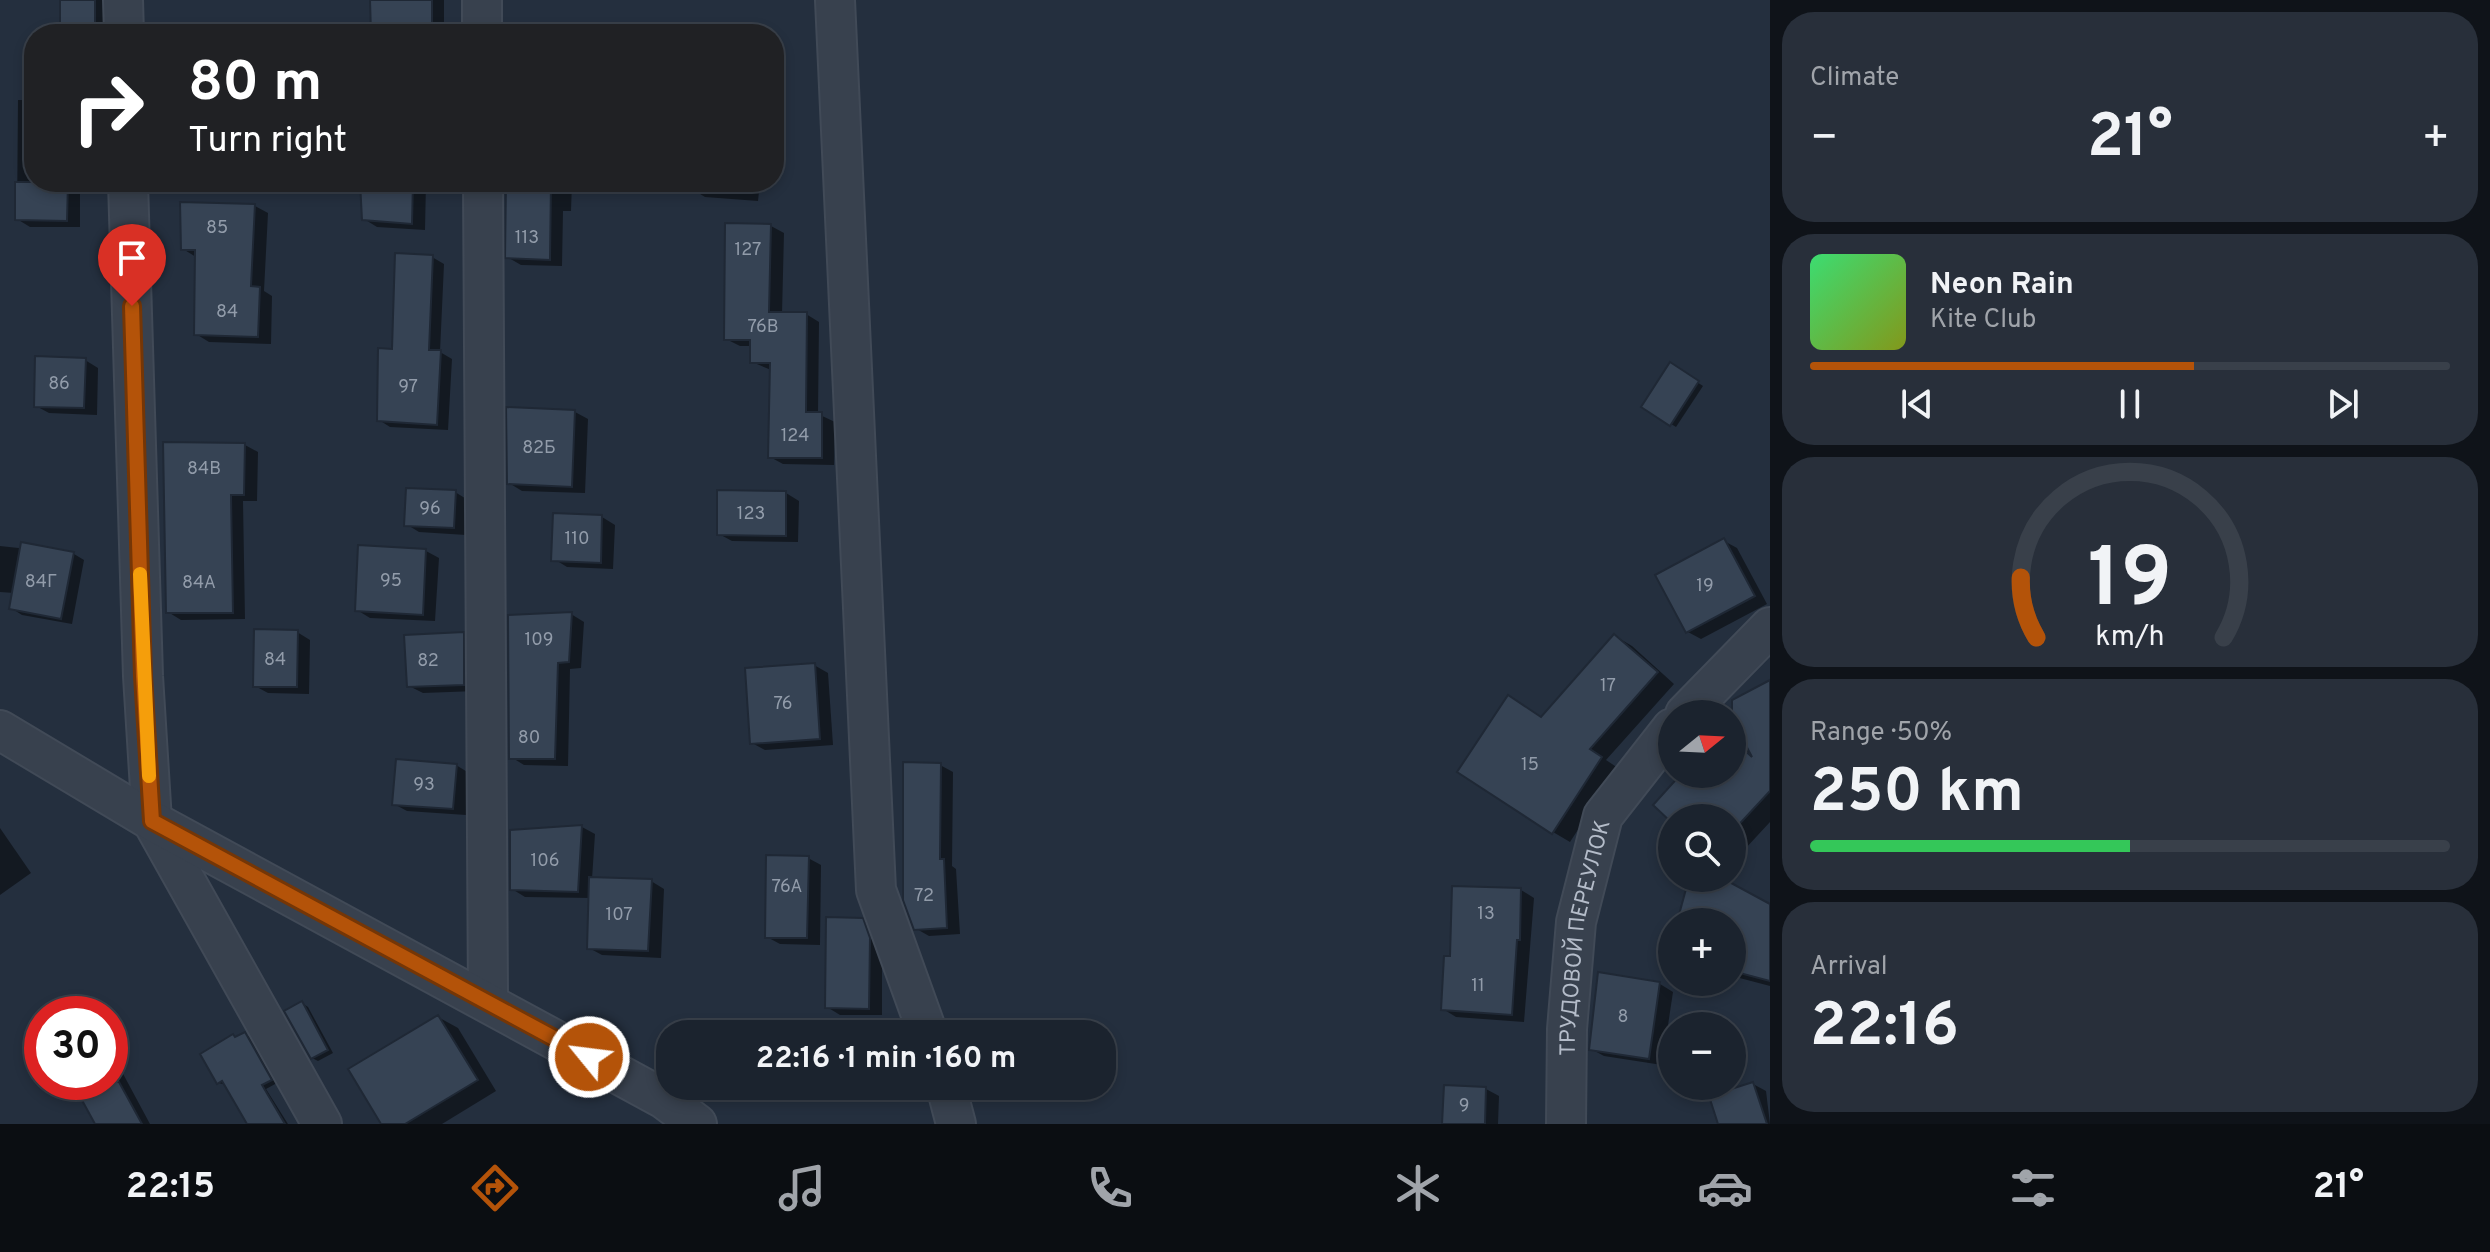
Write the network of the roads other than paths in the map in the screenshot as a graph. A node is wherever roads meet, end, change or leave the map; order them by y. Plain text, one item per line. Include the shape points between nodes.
1 (123, 0) edge
2 (482, 0) edge
3 (835, 0) edge
4 (124, 24) edge
5 (482, 24) edge
6 (128, 192) edge
7 (483, 192) edge
8 (1770, 627) edge
9 (1699, 700) edge
10 (0, 730) edge
11 (1658, 746) edge
12 (152, 821) junction
13 (488, 1000) junction
14 (923, 1020) edge
15 (950, 1100) edge
16 (322, 1124) edge
17 (697, 1124) edge
18 (956, 1124) edge
19 (1566, 1124) edge

1 - 4 street
2 - 5 street
3 - 14 street via 876,890
6 - 12 street
7 - 13 street
8 - 9 street
10 - 12 street
11 - 19 street, ТРУДОВОЙ ПЕРЕУЛОК via 1603,816 1576,922
12 - 13 street
12 - 16 street
13 - 17 street via 664,1099
15 - 18 street

